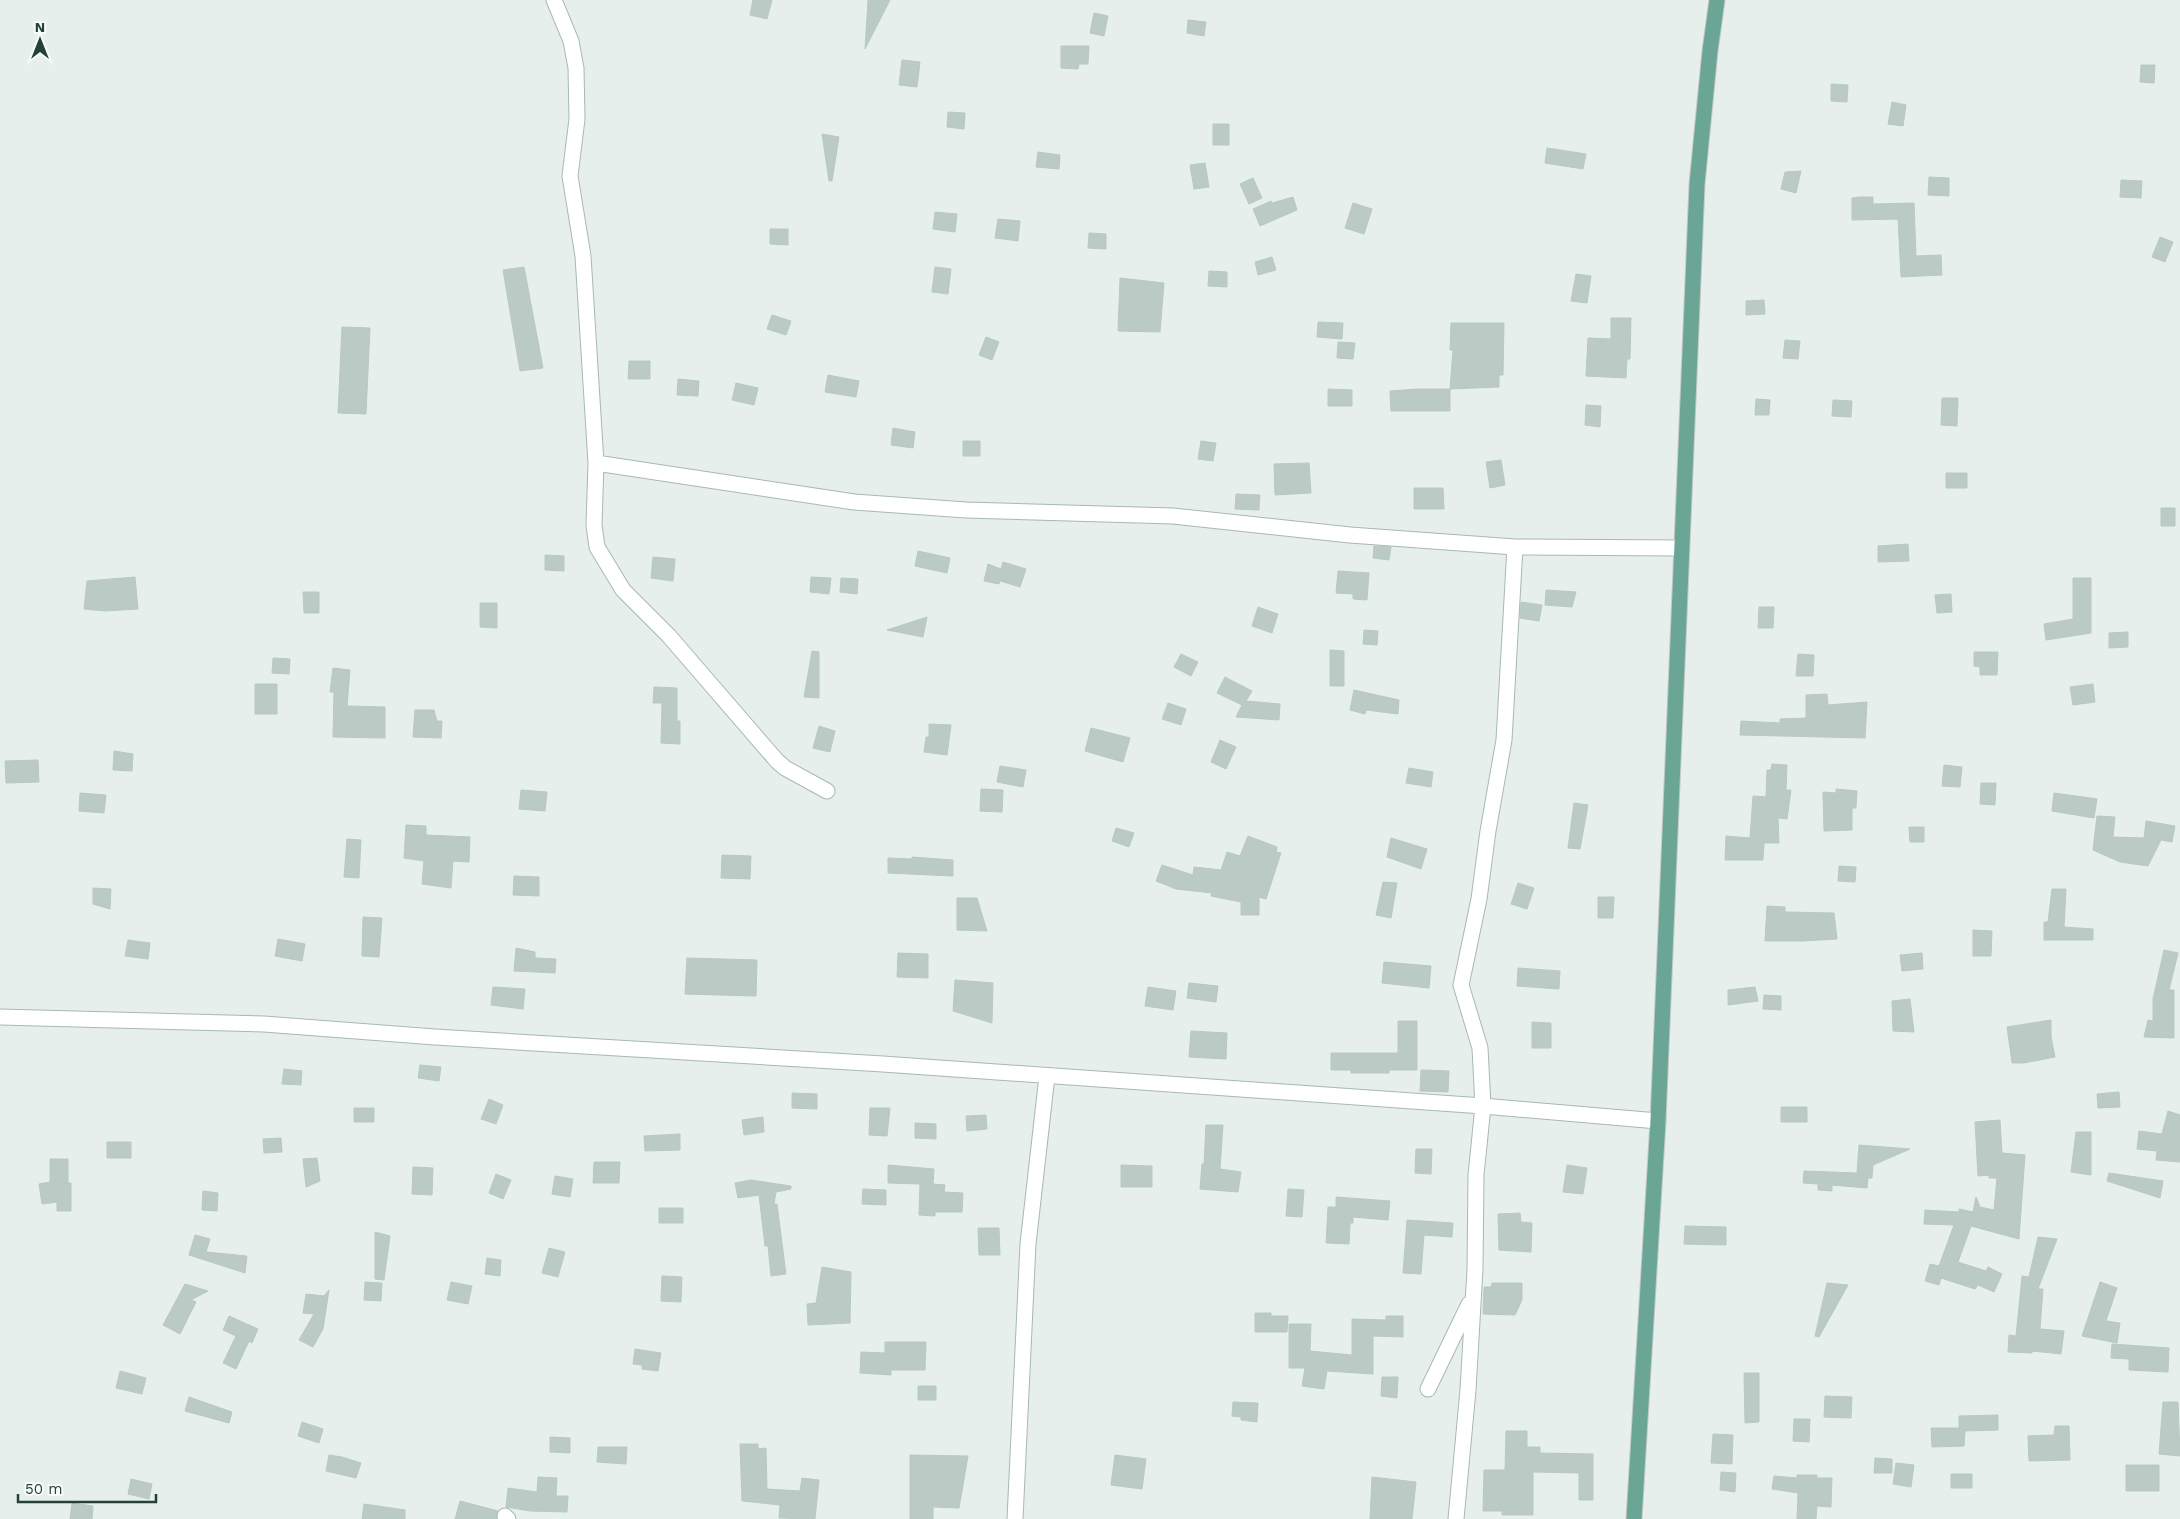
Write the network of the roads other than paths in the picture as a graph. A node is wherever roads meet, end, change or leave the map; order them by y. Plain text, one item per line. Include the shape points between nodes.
1 (554, 0) edge
2 (1717, 0) edge
3 (596, 463) junction
4 (1515, 547) junction
5 (1681, 548) junction
6 (827, 791) dead end
7 (0, 1017) edge
8 (1047, 1076) junction
9 (1482, 1106) junction
10 (1658, 1121) junction
11 (1472, 1298) junction
12 (1428, 1389) dead end
13 (1015, 1519) edge
14 (1456, 1519) edge
15 (1634, 1519) edge

1 - 3 street via 571,41 576,68 577,119 570,176 583,256
2 - 5 main road via 1697,184
3 - 4 street via 854,502 966,510 1173,516 1350,535
3 - 6 street via 594,525 597,547 623,590 669,636 777,761
4 - 5 street
4 - 9 street via 1504,740 1479,899 1461,985 1480,1048
5 - 10 main road
7 - 8 street via 264,1024 435,1038
8 - 9 street
8 - 13 street via 1028,1244
9 - 10 street
9 - 11 street
10 - 15 main road
11 - 12 street
11 - 14 street via 1468,1390

